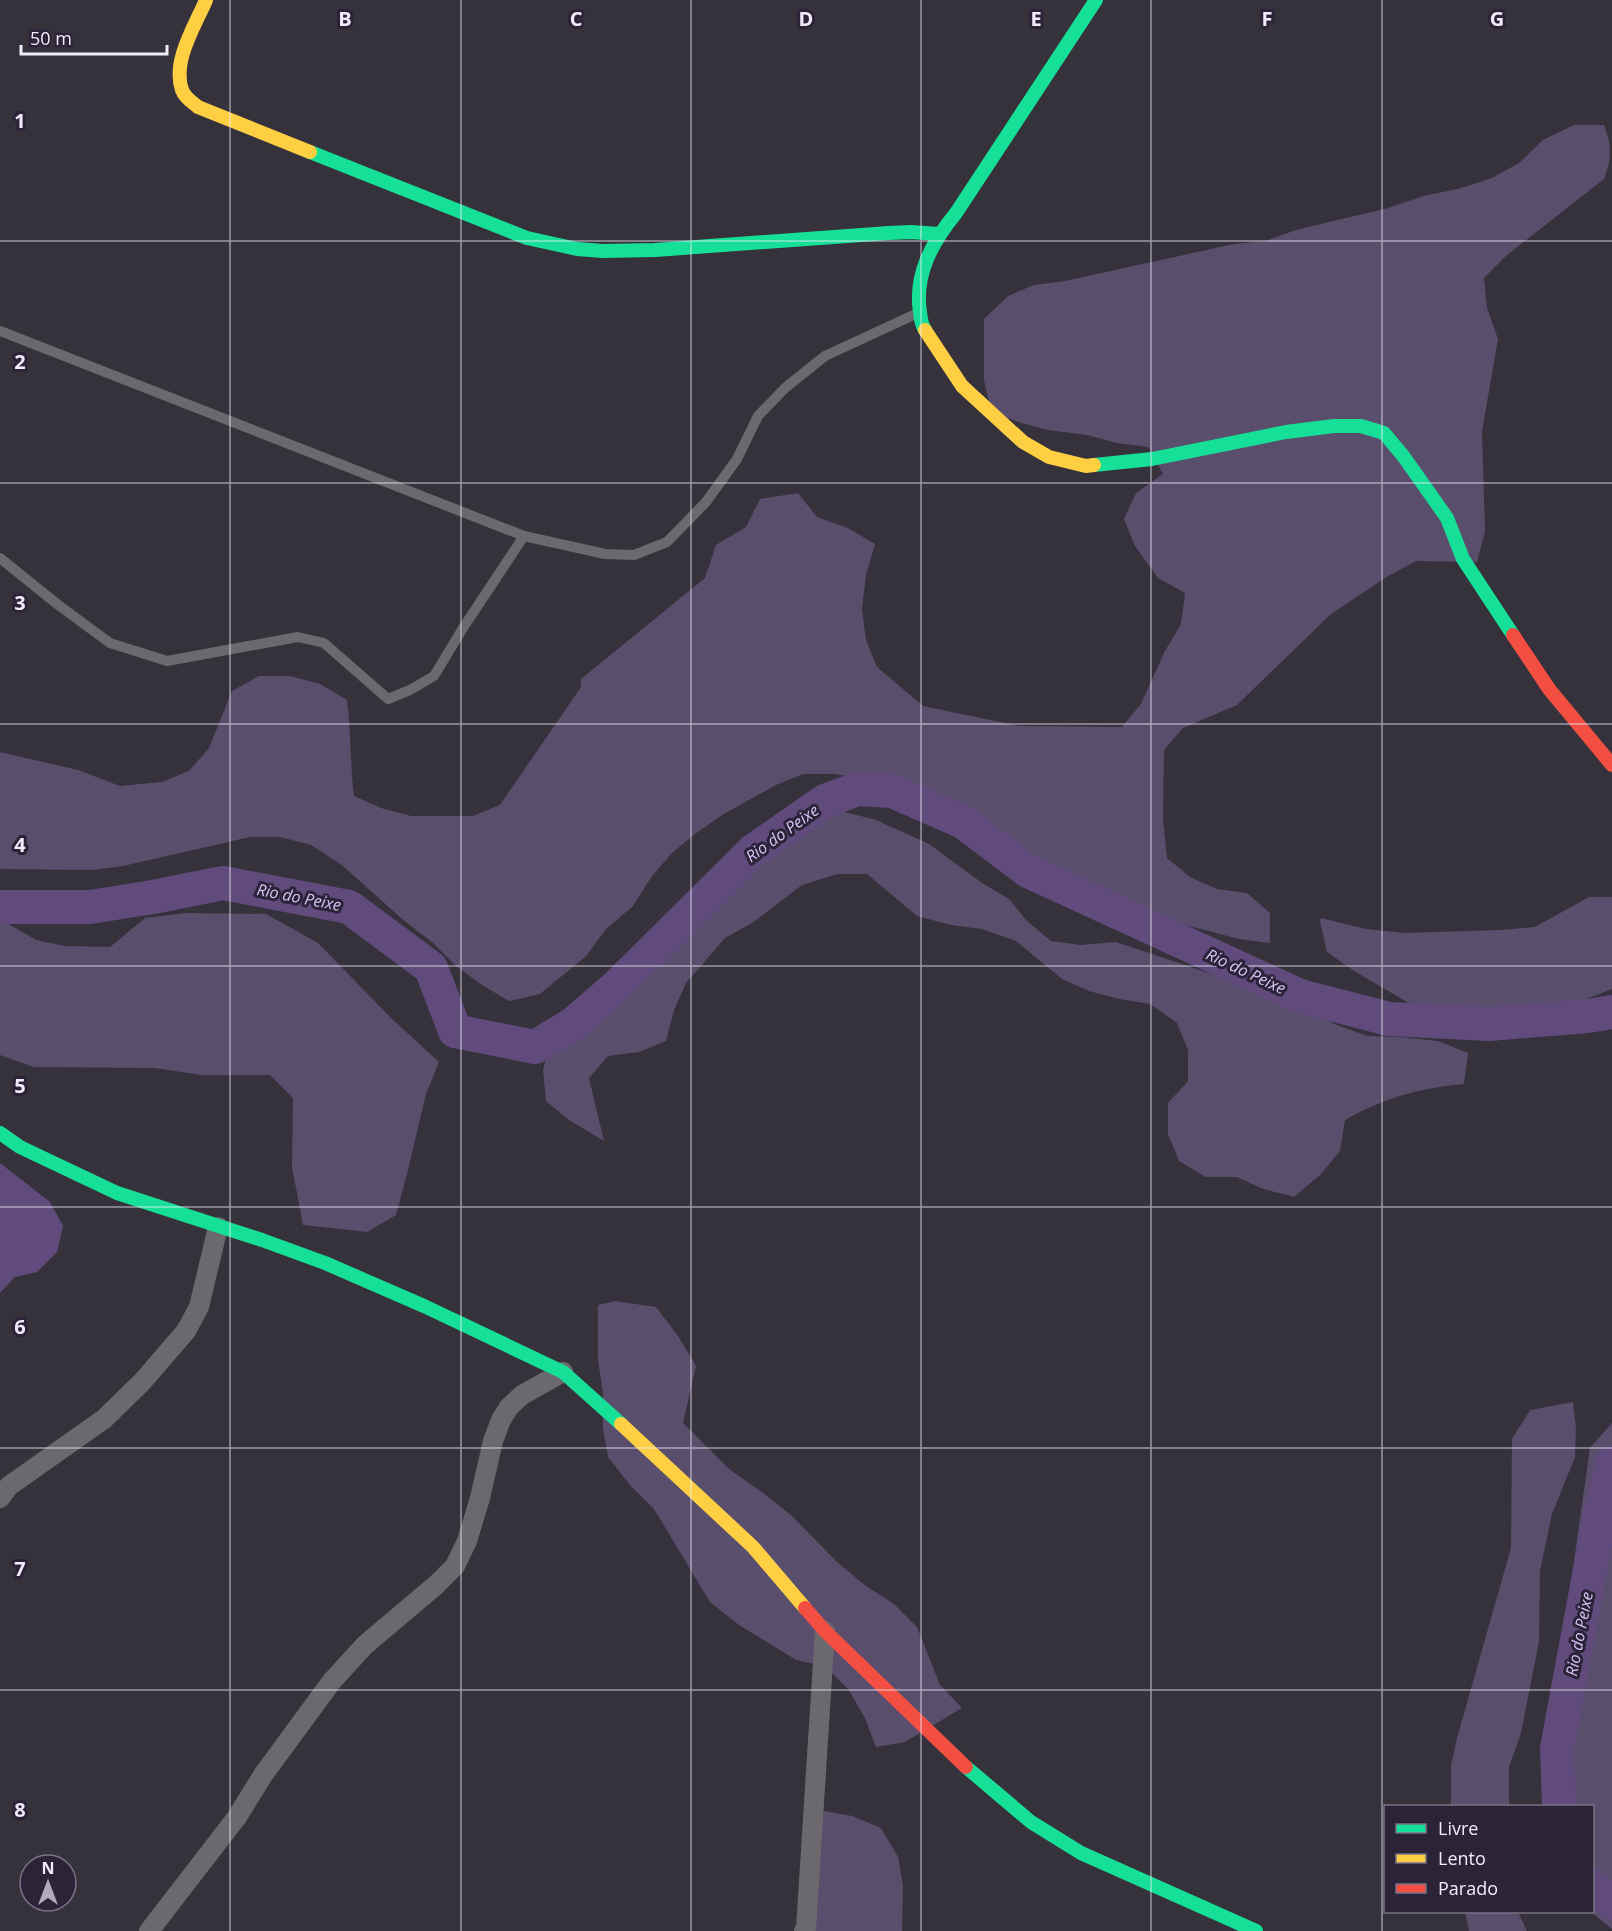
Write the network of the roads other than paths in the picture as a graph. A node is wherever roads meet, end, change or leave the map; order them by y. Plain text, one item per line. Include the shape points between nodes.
1 (207, 0) edge
2 (1096, 0) edge
3 (939, 234) junction
4 (920, 312) junction
5 (0, 331) edge
6 (524, 536) junction
7 (0, 558) edge
8 (1612, 765) edge
9 (0, 1133) edge
10 (218, 1227) junction
11 (562, 1372) junction
12 (0, 1498) edge
13 (825, 1631) junction
14 (805, 1930) edge
15 (149, 1931) edge
16 (1256, 1931) edge

1 - 3 street via 182,58 180,75 187,100 550,246 594,251 651,250 912,232
2 - 3 street
3 - 4 street via 923,268
4 - 6 lane via 825,356 785,388 758,416 737,459 706,502 667,542 634,555 605,554
4 - 8 street via 922,325 962,386 1023,442 1049,457 1086,466 1152,459 1324,427 1361,426 1384,433 1447,518 1463,559 1549,689
5 - 6 lane
6 - 7 lane via 434,676 388,699 324,643 298,637 167,661 110,643
9 - 10 street via 20,1147 117,1193
10 - 11 street via 326,1263
10 - 12 street via 199,1307 186,1331 104,1419 9,1486
11 - 13 street via 753,1547
11 - 15 street via 522,1395 501,1420 467,1541 455,1566 364,1645 332,1681 237,1817
13 - 14 street
13 - 16 street via 980,1779 1031,1822 1081,1853

